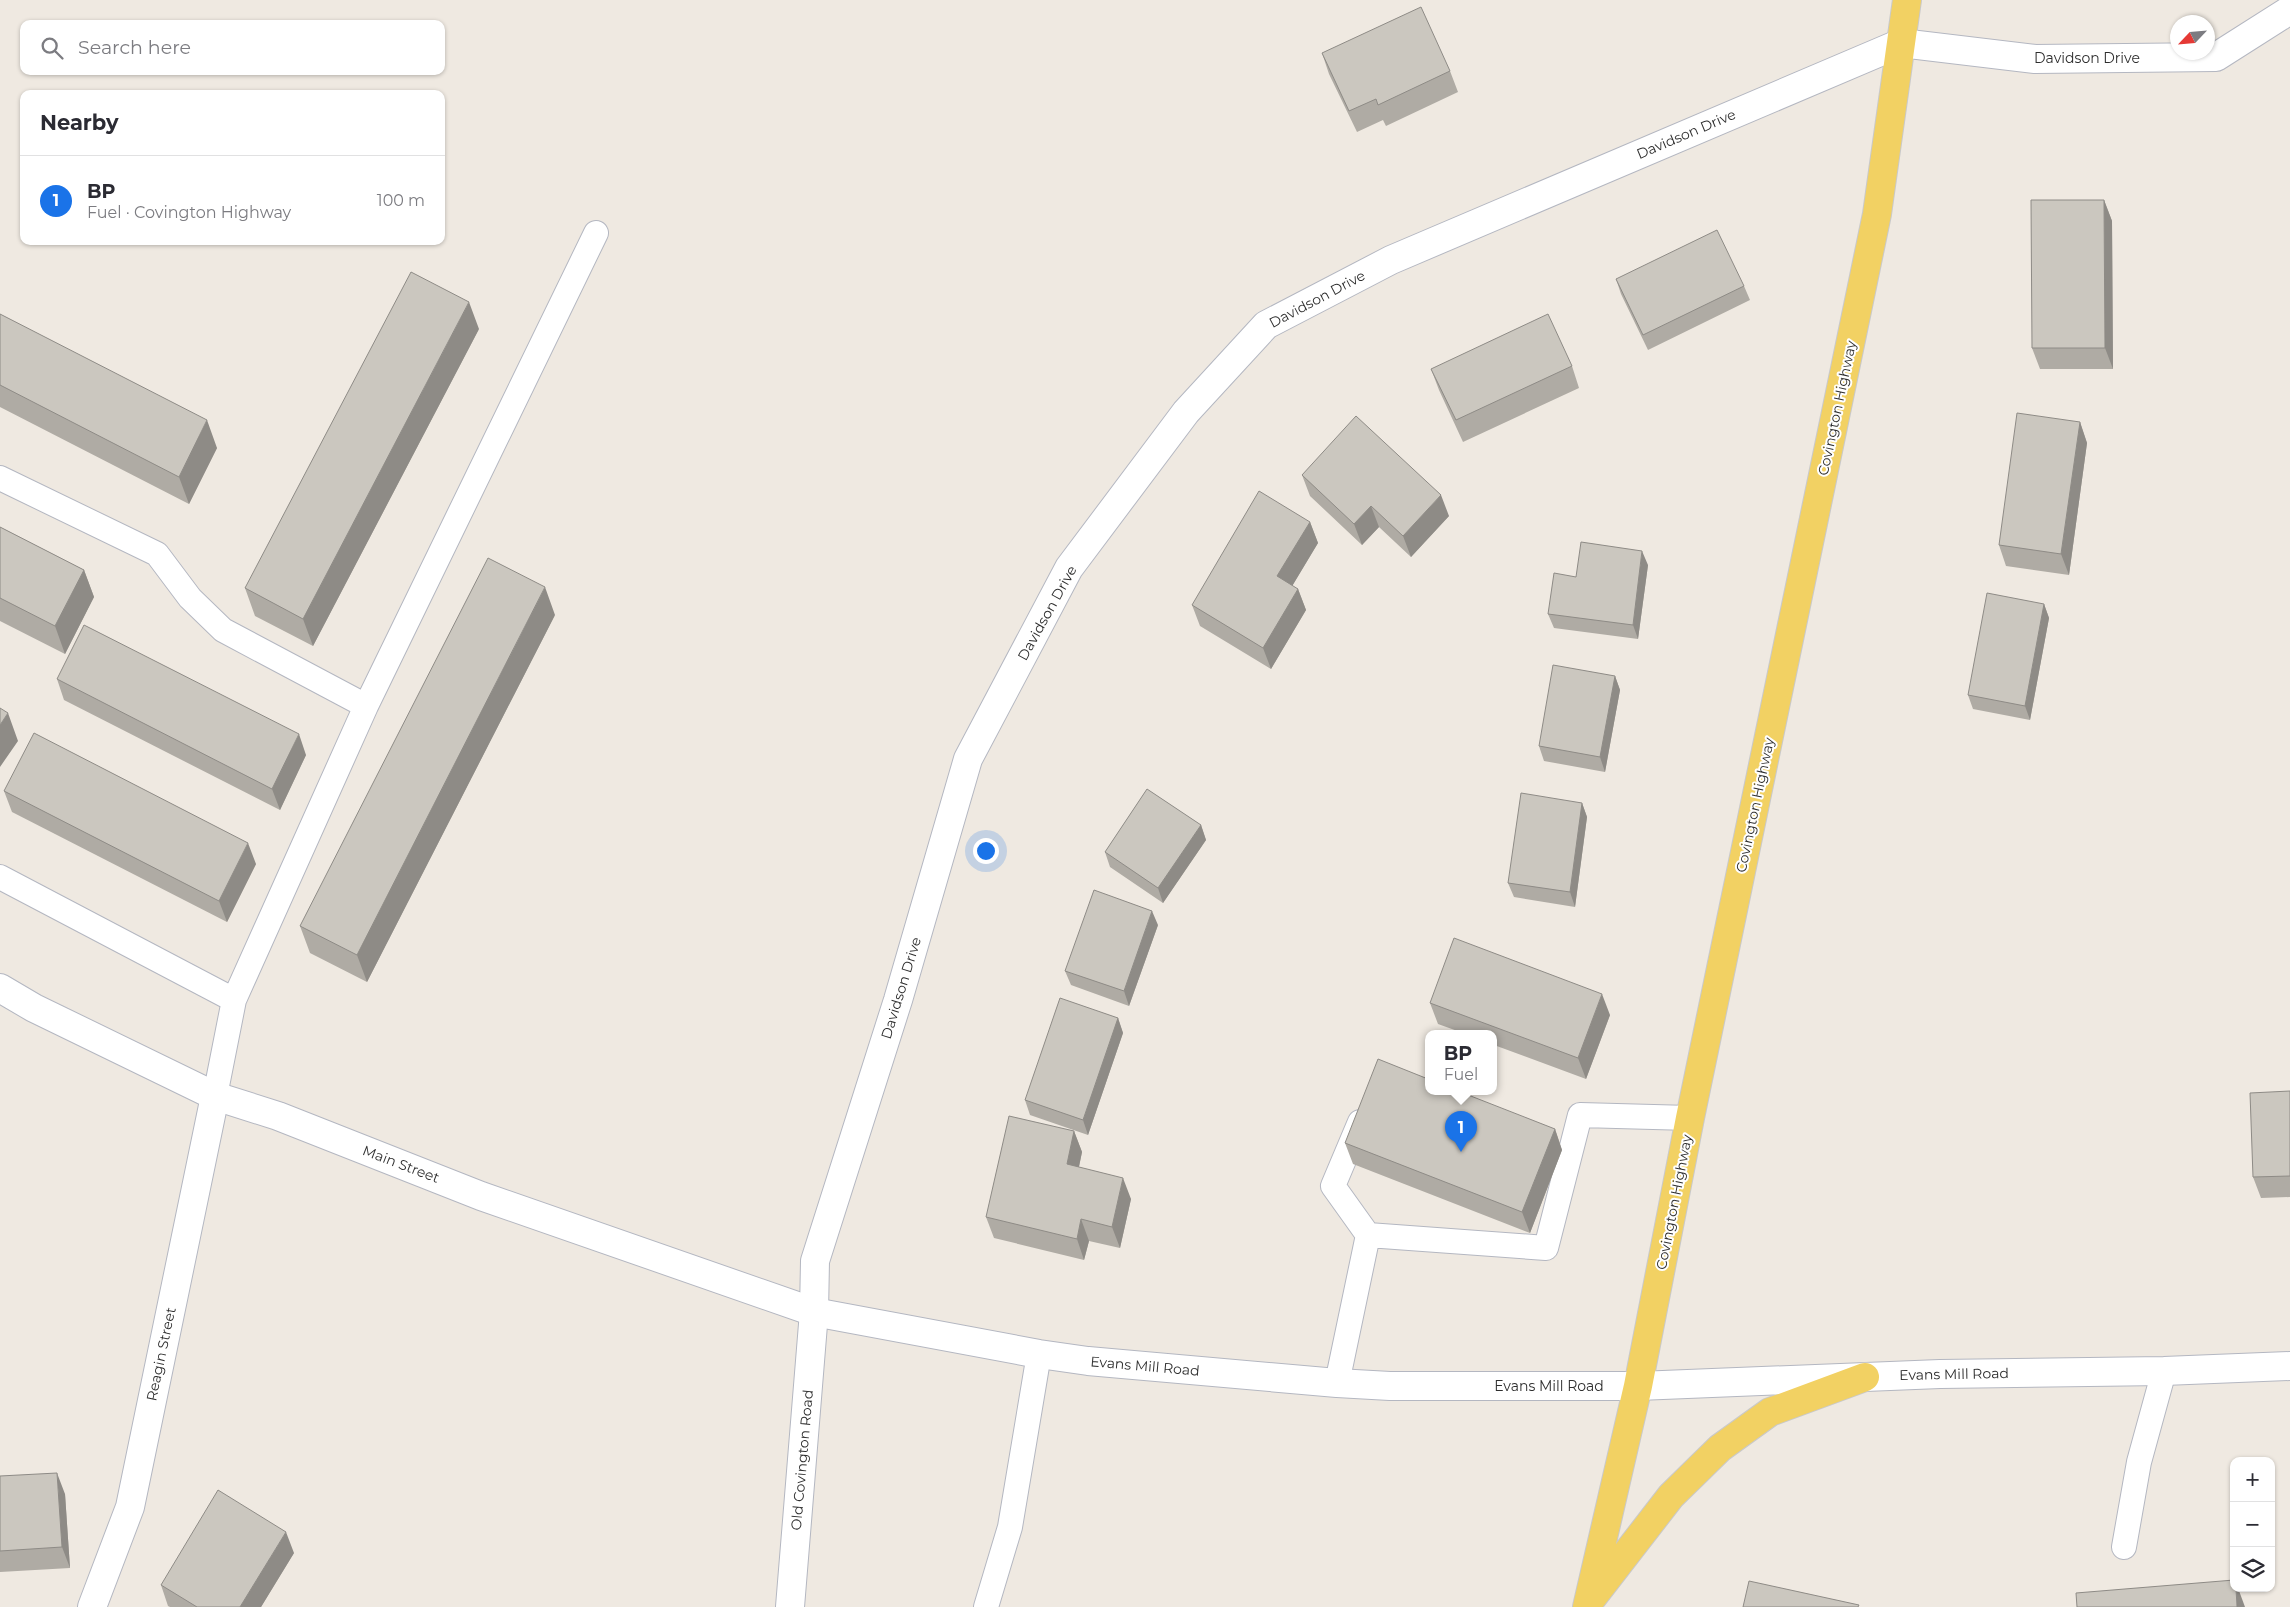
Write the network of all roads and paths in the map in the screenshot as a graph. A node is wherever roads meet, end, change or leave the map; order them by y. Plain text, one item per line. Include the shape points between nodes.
1 (1907, 0) edge
2 (2290, 10) edge
3 (1901, 43) junction
4 (596, 233) dead end
5 (0, 478) edge
6 (366, 706) junction
7 (0, 877) edge
8 (0, 988) edge
9 (234, 1000) junction
10 (215, 1096) junction
11 (1370, 1098) edge
12 (1690, 1118) junction
13 (1368, 1235) junction
14 (814, 1312) junction
15 (1039, 1354) junction
16 (2290, 1366) edge
17 (2164, 1371) junction
18 (1865, 1377) junction
19 (1337, 1383) junction
20 (1638, 1386) junction
21 (2124, 1547) dead end
22 (1587, 1606) edge
23 (92, 1607) edge
24 (790, 1607) edge
25 (986, 1607) edge

1 - 3 main road, Covington Highway
2 - 3 street, Davidson Drive via 2216,57 2035,59
3 - 12 main road, Covington Highway via 1877,214
3 - 14 street, Davidson Drive via 1391,260 1266,325 1186,412 1069,568 968,759 898,1000 815,1261
4 - 6 lane
5 - 6 lane via 156,554 190,598 223,630
6 - 9 lane
7 - 9 lane
8 - 10 street, Main Street via 34,1008
9 - 10 lane
10 - 14 street, Main Street via 278,1116 481,1196
10 - 23 street, Reagin Street via 130,1507
11 - 13 lane via 1333,1186
12 - 13 lane via 1580,1115 1546,1248
12 - 20 main road, Covington Highway
13 - 19 lane
14 - 15 street, Evans Mill Road
14 - 24 street, Old Covington Road
15 - 19 street, Evans Mill Road
15 - 25 lane via 1010,1527
16 - 17 street, Evans Mill Road
17 - 18 street, Evans Mill Road
17 - 21 lane via 2139,1462
18 - 20 street, Evans Mill Road
18 - 22 main road via 1770,1412 1720,1448 1671,1496
19 - 20 street, Evans Mill Road
20 - 22 main road, Covington Highway

